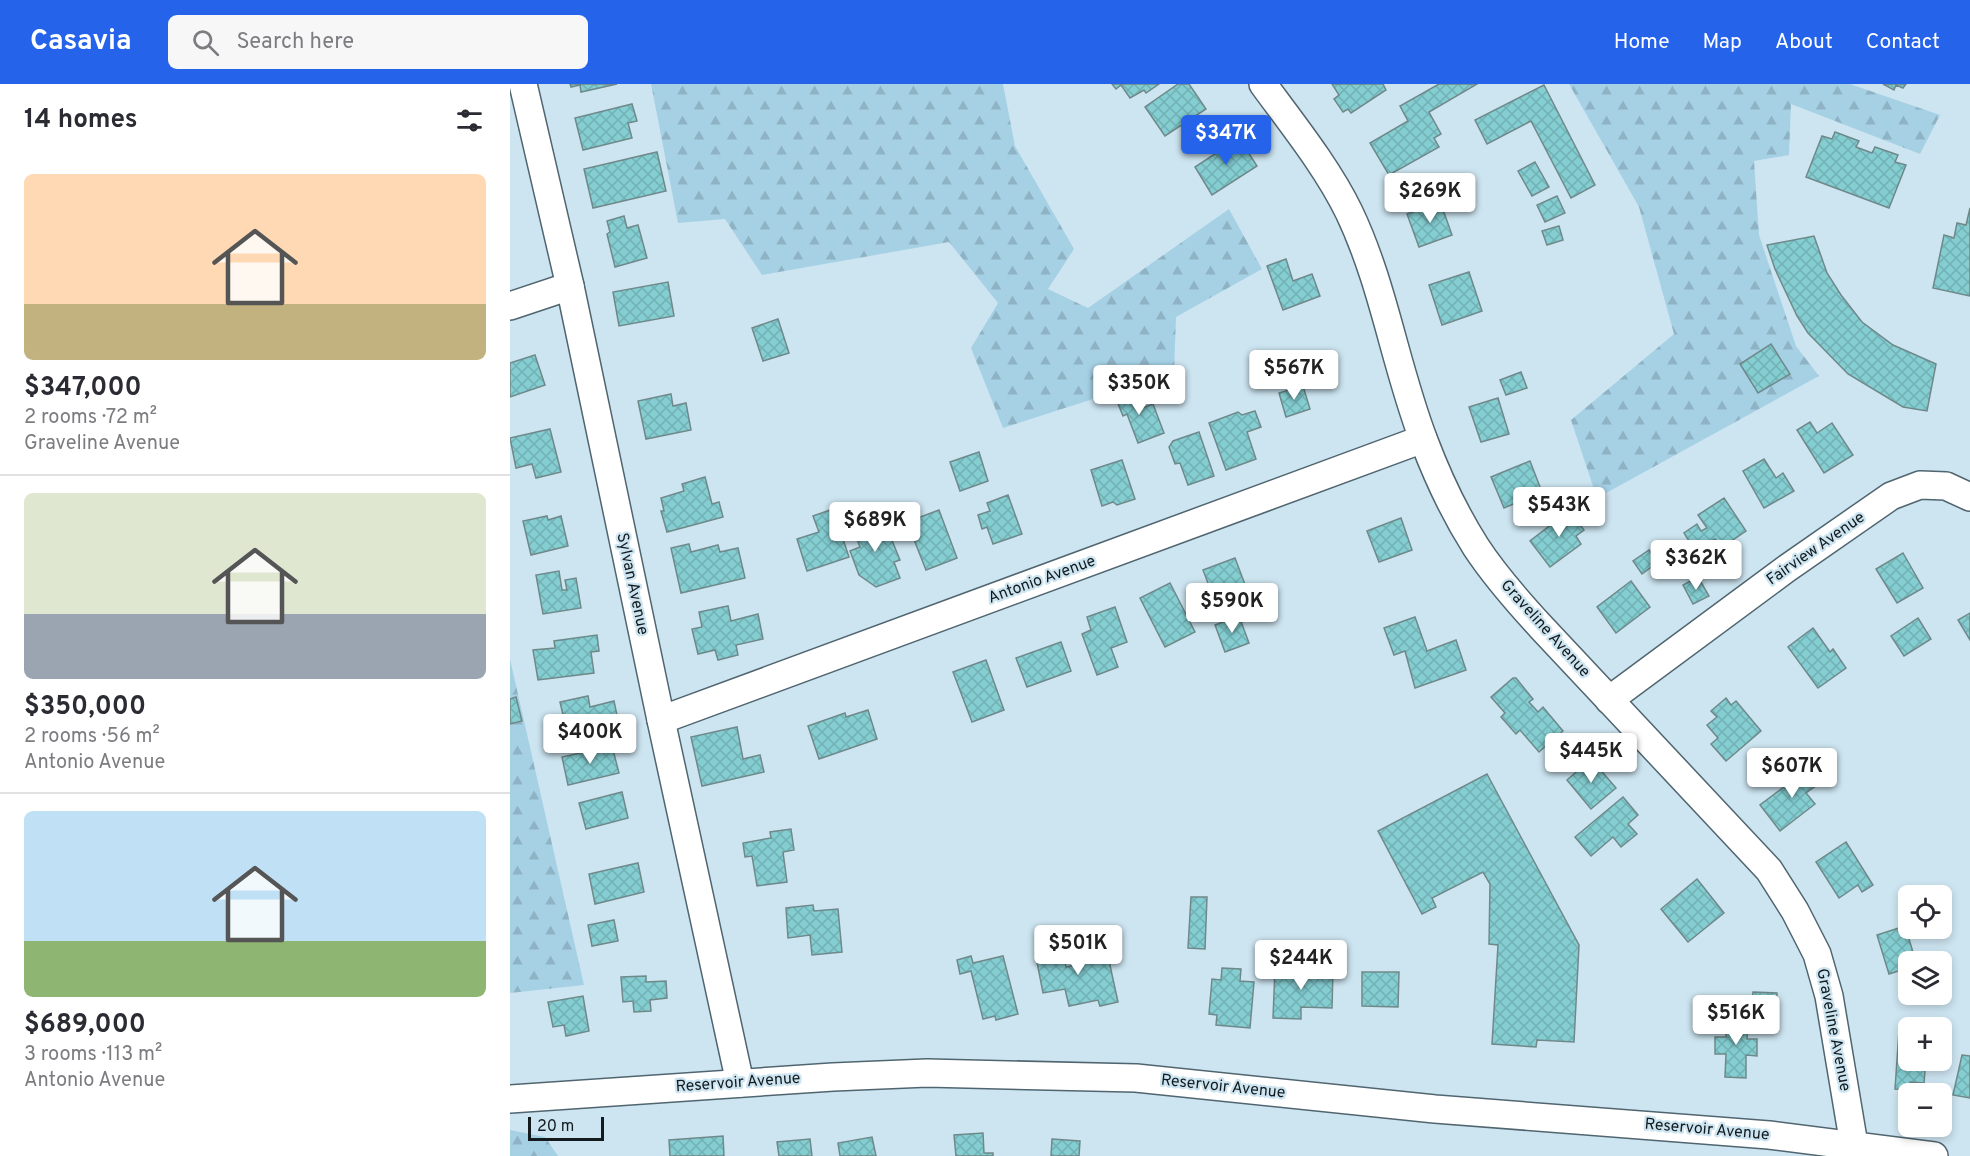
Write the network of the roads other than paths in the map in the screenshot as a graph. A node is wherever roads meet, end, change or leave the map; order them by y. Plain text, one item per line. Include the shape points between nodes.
1 (523, 84) edge
2 (1263, 84) edge
3 (570, 286) junction
4 (510, 306) edge
5 (1423, 439) junction
6 (1958, 492) edge
7 (1609, 700) junction
8 (660, 720) junction
9 (740, 1083) junction
10 (510, 1099) edge
11 (1854, 1145) junction
12 (1934, 1156) edge

1 - 3 street, Sylvan Avenue
2 - 5 street, Graveline Avenue via 1348,211 1366,252
3 - 4 street
3 - 8 street, Sylvan Avenue
5 - 7 street, Graveline Avenue via 1450,503 1476,548 1506,588
5 - 8 street, Antonio Avenue
6 - 7 street, Fairview Avenue via 1920,485 1892,496
7 - 11 street, Graveline Avenue via 1769,870 1796,911 1817,954 1829,996
8 - 9 street, Sylvan Avenue
9 - 10 street, Reservoir Avenue
9 - 11 street, Reservoir Avenue via 927,1073 1136,1078 1412,1107
11 - 12 street, Reservoir Avenue

